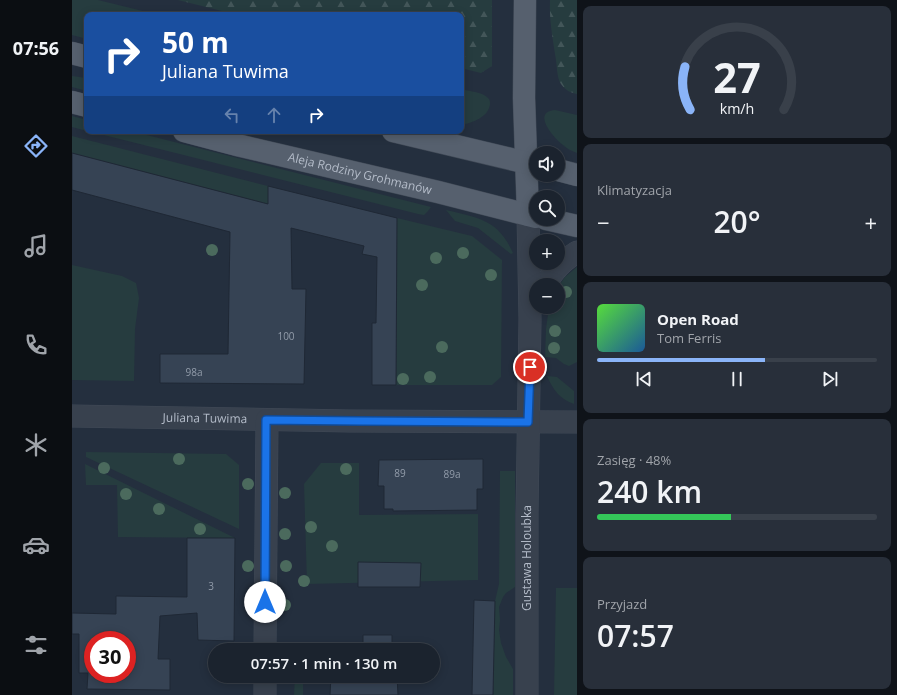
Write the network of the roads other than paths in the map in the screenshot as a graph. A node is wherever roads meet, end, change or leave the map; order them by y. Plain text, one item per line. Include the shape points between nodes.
1 (525, 0) edge
2 (72, 53) edge
3 (84, 57) edge
4 (72, 102) edge
5 (84, 105) edge
6 (195, 134) edge
7 (406, 134) edge
8 (529, 146) edge
9 (529, 164) edge
10 (565, 171) edge
11 (577, 174) edge
12 (529, 215) edge
13 (565, 223) edge
14 (537, 226) edge
15 (577, 226) edge
16 (577, 252) edge
17 (534, 278) edge
18 (549, 278) edge
19 (533, 314) edge
20 (72, 416) edge
21 (266, 420) junction
22 (528, 422) junction
23 (577, 422) edge
24 (265, 643) edge
25 (265, 683) edge
26 (265, 695) edge
27 (526, 695) edge

1 - 8 main road via 524,98
2 - 3 main road
4 - 5 main road
6 - 12 main road, Aleja Rodziny Grohmanów
7 - 9 main road
10 - 11 main road
13 - 15 main road, Aleja Rodziny Grohmanów
14 - 17 street, Gustawa Holoubka
16 - 18 street via 567,258
19 - 22 street, Gustawa Holoubka
20 - 21 street, Juliana Tuwima
21 - 22 street, Juliana Tuwima
21 - 24 street
22 - 23 street, Juliana Tuwima
22 - 27 street, Gustawa Holoubka
25 - 26 street

